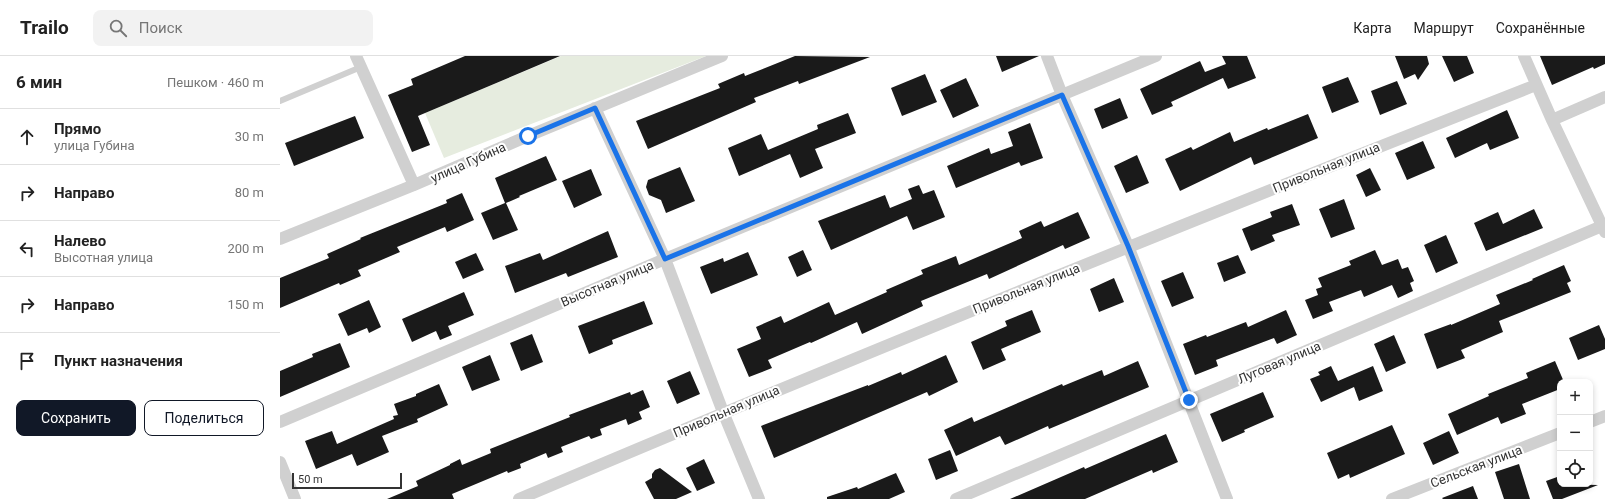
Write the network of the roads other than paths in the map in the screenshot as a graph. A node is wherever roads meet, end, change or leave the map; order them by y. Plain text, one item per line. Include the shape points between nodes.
1 (356, 56) edge
2 (722, 56) edge
3 (1047, 56) edge
4 (1156, 56) edge
5 (1524, 56) edge
6 (361, 67) junction
7 (1536, 84) junction
8 (1062, 95) junction
9 (1605, 97) edge
10 (280, 101) edge
11 (595, 108) junction
12 (1552, 120) junction
13 (414, 185) junction
14 (1603, 229) edge
15 (280, 239) edge
16 (1128, 246) junction
17 (665, 259) junction
18 (1189, 400) junction
19 (723, 412) junction
20 (1605, 416) edge
21 (1593, 421) edge
22 (280, 422) edge
23 (1557, 434) edge
24 (280, 462) edge
25 (295, 499) edge
26 (519, 499) edge
27 (760, 499) edge
28 (956, 499) edge
29 (1227, 499) edge
30 (1392, 499) edge

1 - 6 street
2 - 11 street, улица Губина
3 - 8 street
4 - 8 street, Высотная улица
5 - 7 street
6 - 10 lane
6 - 13 street
7 - 12 street
7 - 16 street, Привольная улица
8 - 16 street
8 - 17 street, Высотная улица
9 - 12 street
11 - 13 street, улица Губина
11 - 17 street
12 - 14 street
13 - 15 street, улица Губина
14 - 18 street, Луговая улица
16 - 18 street
16 - 19 street, Привольная улица
17 - 19 street
17 - 22 street, Высотная улица
18 - 28 street, Луговая улица
18 - 29 street
19 - 26 street, Привольная улица
19 - 27 street
20 - 21 street
23 - 30 street, Сельская улица
24 - 25 street

